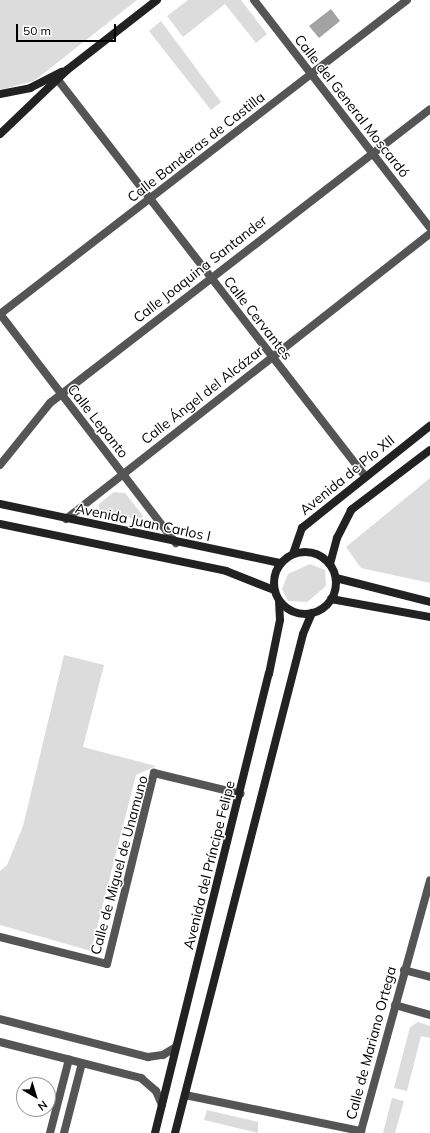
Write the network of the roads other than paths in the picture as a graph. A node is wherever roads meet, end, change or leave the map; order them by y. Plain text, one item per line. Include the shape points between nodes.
1 (156, 0) edge
2 (254, 0) edge
3 (408, 0) edge
4 (67, 70) junction
5 (312, 74) junction
6 (58, 80) junction
7 (0, 94) edge
8 (430, 109) edge
9 (0, 134) edge
10 (373, 153) junction
11 (150, 198) junction
12 (430, 228) edge
13 (430, 234) edge
14 (210, 277) junction
15 (0, 314) edge
16 (272, 357) junction
17 (61, 394) junction
18 (430, 426) edge
19 (430, 450) edge
20 (0, 465) edge
21 (122, 473) junction
22 (365, 476) junction
23 (0, 504) edge
24 (66, 519) junction
25 (0, 524) edge
26 (176, 543) junction
27 (293, 554) junction
28 (280, 563) junction
29 (330, 564) junction
30 (336, 578) junction
31 (274, 590) junction
32 (331, 599) junction
33 (279, 601) junction
34 (430, 602) edge
35 (312, 613) junction
36 (430, 617) edge
37 (241, 794) junction
38 (430, 880) edge
39 (0, 937) edge
40 (404, 970) junction
41 (430, 977) edge
42 (395, 1005) junction
43 (430, 1015) edge
44 (0, 1019) edge
45 (0, 1042) edge
46 (176, 1047) junction
47 (69, 1059) junction
48 (82, 1063) junction
49 (185, 1095) junction
50 (162, 1105) junction
51 (50, 1133) edge
52 (64, 1133) edge
53 (155, 1133) edge
54 (175, 1133) edge

1 - 4 main road
2 - 5 street, Calle del General Moscardó
3 - 5 street, Calle Banderas de Castilla
4 - 6 main road
4 - 7 main road via 30,88
5 - 10 street, Calle del General Moscardó
5 - 11 street, Calle Banderas de Castilla
6 - 9 main road
6 - 11 street, Calle Cervantes
8 - 10 street, Calle Joaquina Santander
10 - 12 street, Calle del General Moscardó
10 - 14 street, Calle Joaquina Santander
11 - 14 street, Calle Cervantes
11 - 15 street, Calle Banderas de Castilla
13 - 16 street, Calle Ángel del Alcázar
14 - 16 street, Calle Cervantes
14 - 17 street, Calle Joaquina Santander
15 - 17 street, Calle Lepanto
16 - 21 street, Calle Ángel del Alcázar
16 - 22 street, Calle Cervantes
17 - 20 street, Calle Joaquina Santander via 50,403
17 - 21 street, Calle Lepanto
18 - 22 main road, Avenida de Pío XII
19 - 29 main road via 351,510 337,538
21 - 24 street, Calle Ángel del Alcázar
21 - 26 street, Calle Lepanto
22 - 27 main road, Avenida de Pío XII via 302,528
23 - 24 main road, Avenida Juan Carlos I
24 - 26 main road, Avenida Juan Carlos I
25 - 31 main road via 226,571
26 - 28 main road, Avenida Juan Carlos I
27 - 28 main road
27 - 29 main road via 313,553
28 - 31 main road via 274,576
29 - 30 main road
30 - 32 main road
30 - 34 main road
31 - 33 main road
32 - 35 main road
32 - 36 main road
33 - 35 main road via 295,613
33 - 37 main road, Avenida del Príncipe Felipe via 279,628
35 - 49 main road via 301,640
37 - 39 street, Calle de Miguel de Unamuno via 154,773 107,964
37 - 46 main road, Avenida del Príncipe Felipe
38 - 40 street, Calle de Mariano Ortega
40 - 41 street
40 - 42 street, Calle de Mariano Ortega
42 - 43 street
42 - 49 street, Calle de Mariano Ortega via 361,1131
44 - 46 street via 148,1057 163,1055
45 - 47 street
46 - 50 main road, Avenida del Príncipe Felipe
47 - 48 street
47 - 51 street
48 - 50 street via 141,1078 156,1091
48 - 52 street
49 - 54 main road
50 - 53 main road, Avenida del Príncipe Felipe

